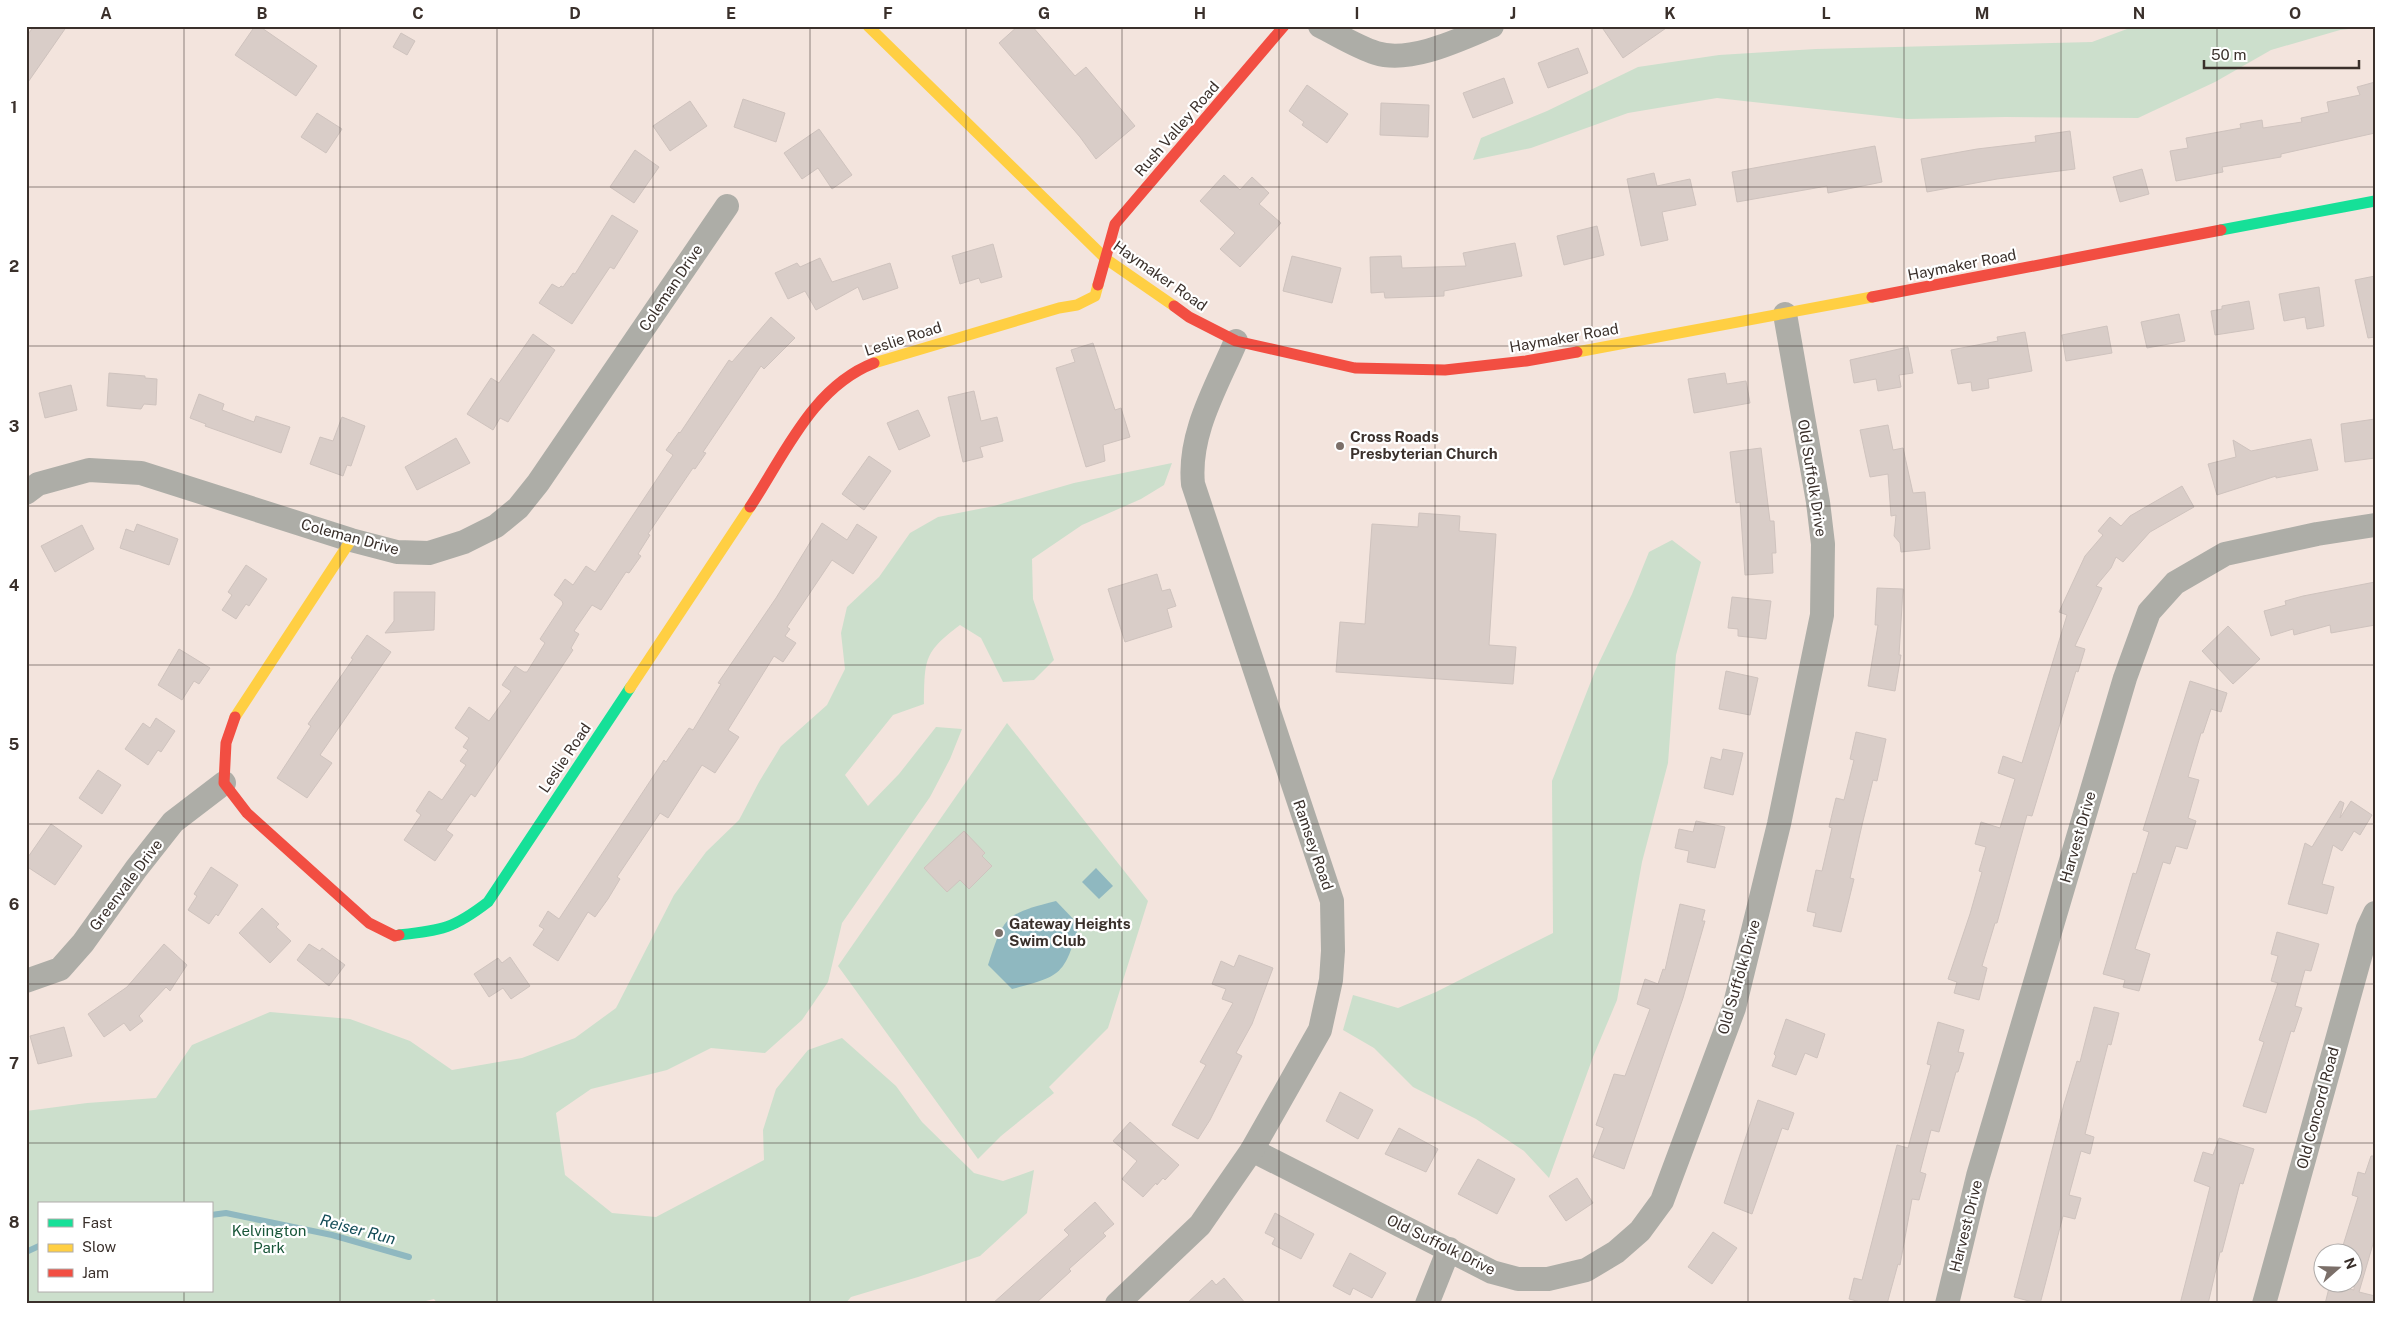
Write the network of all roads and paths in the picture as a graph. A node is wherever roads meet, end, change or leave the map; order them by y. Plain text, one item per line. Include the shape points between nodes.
1 (868, 26) edge
2 (1284, 26) edge
3 (1320, 26) edge
4 (1492, 26) edge
5 (2375, 201) edge
6 (727, 206) dead end
7 (1106, 259) junction
8 (1785, 314) junction
9 (1236, 340) junction
10 (26, 493) edge
11 (2375, 525) edge
12 (351, 540) junction
13 (224, 782) junction
14 (2375, 913) edge
15 (26, 981) edge
16 (1252, 1150) junction
17 (1449, 1249) junction
18 (1117, 1304) edge
19 (1427, 1304) edge
20 (1947, 1304) edge
21 (2264, 1304) edge

1 - 7 street, Haymaker Road
2 - 7 street, Rush Valley Road via 1115,224
3 - 4 street via 1377,54 1403,56 1445,45
5 - 8 street, Haymaker Road
6 - 12 street, Coleman Drive via 518,508 496,526 464,542 429,553 397,552
7 - 9 street, Haymaker Road via 1190,317
7 - 13 street, Leslie Road via 1095,296 1077,305 881,360 856,370 833,390 799,427 761,491 488,902 463,921 441,930 395,936 368,923 247,813
8 - 9 street, Haymaker Road via 1526,361 1445,370 1355,368
8 - 17 street, Old Suffolk Drive via 1818,502 1822,544 1822,615 1779,824 1734,1008 1662,1201 1640,1231 1616,1252 1586,1270 1548,1279 1518,1279 1492,1272
9 - 16 street, Ramsey Road via 1201,422 1191,463 1193,484 1332,901 1333,951 1331,980 1320,1030
10 - 12 street, Coleman Drive via 38,484 89,470 141,473
11 - 20 street, Harvest Drive via 2225,554 2174,583 2149,612 2125,678 1978,1176
12 - 13 street via 233,721 226,743
13 - 15 street, Greenvale Drive via 173,822 60,969
14 - 21 street, Old Concord Road via 2368,928
16 - 17 street, Old Suffolk Drive
16 - 18 street, Ramsey Road via 1200,1225
17 - 19 street

